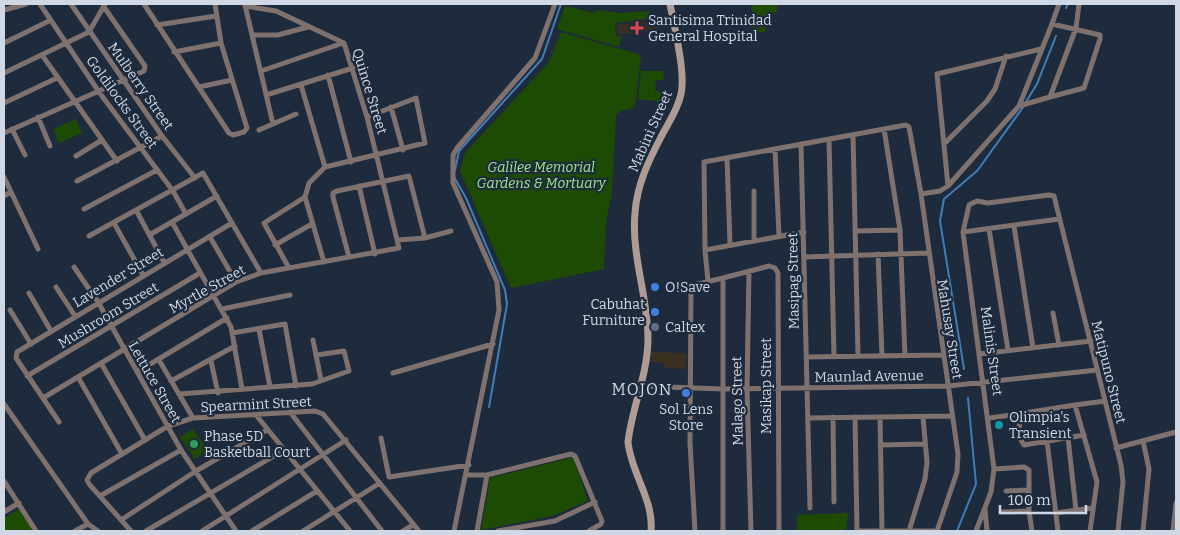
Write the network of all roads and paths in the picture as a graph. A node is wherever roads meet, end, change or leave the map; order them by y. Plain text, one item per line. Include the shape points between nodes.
1 (26, 4) edge
2 (40, 4) edge
3 (71, 4) edge
4 (144, 4) edge
5 (215, 4) edge
6 (554, 4) edge
7 (670, 4) edge
8 (1059, 4) edge
9 (1079, 4) edge
10 (245, 5) edge
11 (105, 6) edge
12 (4, 8) edge
13 (216, 16) junction
14 (51, 20) junction
15 (1052, 24) junction
16 (157, 25) junction
17 (309, 27) junction
18 (1076, 28) junction
19 (89, 32) junction
20 (252, 35) junction
21 (4, 43) edge
22 (221, 43) junction
23 (344, 43) junction
24 (66, 44) junction
25 (1041, 49) junction
26 (174, 52) junction
27 (42, 55) junction
28 (1006, 56) junction
29 (353, 68) junction
30 (261, 71) junction
31 (4, 74) edge
32 (328, 76) junction
33 (57, 78) junction
34 (232, 80) junction
35 (124, 81) junction
36 (301, 85) junction
37 (199, 87) junction
38 (99, 92) junction
39 (266, 95) junction
40 (1050, 97) junction
41 (75, 102) junction
42 (4, 104) edge
43 (1020, 105) junction
44 (391, 107) junction
45 (296, 114) dead end
46 (38, 117) junction
47 (367, 117) junction
48 (272, 124) junction
49 (12, 129) junction
50 (884, 129) junction
51 (259, 130) dead end
52 (4, 133) edge
53 (853, 135) junction
54 (162, 136) junction
55 (829, 139) junction
56 (102, 140) junction
57 (801, 144) junction
58 (944, 144) junction
59 (50, 146) dead end
60 (141, 148) junction
61 (775, 149) junction
62 (403, 150) junction
63 (25, 155) dead end
64 (377, 155) junction
65 (76, 156) dead end
66 (727, 158) junction
67 (117, 161) junction
68 (351, 162) junction
69 (325, 168) junction
70 (157, 170) junction
71 (4, 177) edge
72 (195, 178) junction
73 (77, 181) dead end
74 (384, 181) junction
75 (359, 186) junction
76 (948, 186) junction
77 (173, 191) junction
78 (754, 191) dead end
79 (11, 192) junction
80 (921, 194) junction
81 (4, 196) edge
82 (217, 196) junction
83 (305, 197) junction
84 (84, 208) dead end
85 (136, 210) junction
86 (186, 214) junction
87 (1060, 219) junction
88 (172, 222) junction
89 (114, 223) junction
90 (232, 224) junction
91 (312, 224) junction
92 (1014, 226) junction
93 (989, 228) junction
94 (900, 230) junction
95 (451, 231) dead end
96 (855, 231) junction
97 (804, 232) junction
98 (964, 232) junction
99 (151, 234) junction
100 (89, 236) dead end
101 (779, 236) junction
102 (210, 237) junction
103 (425, 238) junction
104 (398, 240) junction
105 (754, 241) junction
106 (275, 245) junction
107 (730, 245) junction
108 (399, 248) joint
109 (38, 249) dead end
110 (187, 250) junction
111 (705, 250) junction
112 (902, 253) junction
113 (928, 253) junction
114 (375, 254) junction
115 (856, 254) junction
116 (878, 254) junction
117 (832, 255) junction
118 (350, 257) junction
119 (805, 257) junction
120 (164, 262) junction
121 (324, 262) junction
122 (74, 267) dead end
123 (289, 268) junction
124 (749, 271) junction
125 (200, 273) junction
126 (261, 273) junction
127 (143, 275) junction
128 (723, 278) junction
129 (708, 281) junction
130 (236, 282) junction
131 (56, 287) dead end
132 (29, 293) dead end
133 (214, 295) junction
134 (290, 295) dead end
135 (98, 302) junction
136 (222, 308) junction
137 (10, 310) dead end
138 (1053, 313) dead end
139 (75, 316) junction
140 (227, 318) junction
141 (111, 328) junction
142 (259, 329) junction
143 (51, 331) junction
144 (232, 333) junction
145 (313, 340) dead end
146 (1091, 341) junction
147 (31, 344) junction
148 (493, 344) junction
149 (1059, 345) junction
150 (235, 346) junction
151 (1033, 348) junction
152 (124, 350) junction
153 (1008, 350) junction
154 (980, 354) junction
155 (317, 355) junction
156 (858, 356) junction
157 (882, 356) junction
158 (905, 356) junction
159 (942, 356) junction
160 (806, 357) junction
161 (834, 357) junction
162 (159, 360) junction
163 (210, 361) junction
164 (101, 363) junction
165 (1097, 370) junction
166 (137, 372) junction
167 (393, 373) dead end
168 (27, 376) junction
169 (78, 377) junction
170 (321, 380) junction
171 (171, 381) junction
172 (985, 384) junction
173 (296, 386) junction
174 (641, 386) junction
175 (948, 386) junction
176 (270, 387) junction
177 (807, 388) junction
178 (242, 389) junction
179 (690, 389) junction
180 (722, 389) junction
181 (748, 389) junction
182 (777, 389) junction
183 (218, 392) junction
184 (179, 394) junction
185 (43, 398) junction
186 (1105, 401) junction
187 (4, 404) edge
188 (1076, 405) junction
189 (290, 412) junction
190 (1018, 414) junction
191 (256, 415) junction
192 (951, 416) junction
193 (833, 417) junction
194 (855, 417) junction
195 (880, 417) junction
196 (923, 417) junction
197 (193, 418) junction
198 (808, 418) junction
199 (990, 418) junction
200 (59, 422) dead end
201 (168, 426) junction
202 (267, 430) junction
203 (1176, 432) edge
204 (1084, 435) junction
205 (381, 438) dead end
206 (1068, 438) junction
207 (145, 440) junction
208 (346, 440) junction
209 (1047, 441) junction
210 (1143, 441) junction
211 (925, 444) junction
212 (880, 445) junction
213 (1116, 448) junction
214 (181, 450) junction
215 (284, 450) junction
216 (122, 454) junction
217 (323, 455) junction
218 (469, 465) junction
219 (994, 469) junction
220 (299, 470) junction
221 (196, 471) junction
222 (487, 474) junction
223 (466, 475) junction
224 (4, 481) edge
225 (380, 483) junction
226 (1028, 490) junction
227 (317, 491) junction
228 (1006, 491) dead end
229 (211, 493) junction
230 (100, 496) junction
231 (356, 498) junction
232 (595, 502) junction
233 (834, 502) dead end
234 (19, 503) junction
235 (1176, 503) edge
236 (985, 507) junction
237 (810, 508) dead end
238 (1092, 508) junction
239 (1076, 510) junction
240 (1028, 511) junction
241 (4, 512) edge
242 (335, 512) junction
243 (1000, 512) dead end
244 (1056, 513) junction
245 (227, 517) junction
246 (121, 520) junction
247 (88, 524) junction
248 (414, 525) junction
249 (518, 530) edge
250 (36, 531) edge
251 (76, 531) edge
252 (98, 531) edge
253 (131, 531) edge
254 (146, 531) edge
255 (202, 531) edge
256 (236, 531) edge
257 (252, 531) edge
258 (303, 531) edge
259 (350, 531) edge
260 (382, 531) edge
261 (403, 531) edge
262 (419, 531) edge
263 (454, 531) edge
264 (477, 531) edge
265 (498, 531) edge
266 (589, 531) edge
267 (651, 531) edge
268 (695, 531) edge
269 (723, 531) edge
270 (751, 531) edge
271 (779, 531) edge
272 (857, 531) edge
273 (882, 531) edge
274 (909, 531) edge
275 (937, 531) edge
276 (976, 531) edge
277 (987, 531) edge
278 (1032, 531) edge
279 (1058, 531) edge
280 (1090, 531) edge
281 (1118, 531) edge
282 (1143, 531) edge
283 (1173, 531) edge

1 - 12 street
2 - 14 street, Goldilocks Street
3 - 19 street, Mulberry Street
4 - 16 street
5 - 13 street
6 - 148 street via 535,58 453,156 453,183 498,282 499,310
7 - 174 main road, Mabini Street via 681,95 646,166 634,215 648,338
8 - 15 street
9 - 18 street
10 - 17 street, Quince Street via 276,10
10 - 20 street
11 - 19 street
11 - 35 street via 145,66 144,71
13 - 16 street
13 - 22 street
14 - 21 street
14 - 24 street, Goldilocks Street
15 - 18 street
15 - 25 street
16 - 26 street
17 - 20 street via 278,35
17 - 23 street, Quince Street
18 - 40 street
18 - 40 street via 1096,32 1100,39 1084,88
19 - 24 street
19 - 35 street, Mulberry Street
20 - 30 street
22 - 26 street
22 - 34 street
23 - 29 street, Quince Street
23 - 30 street
24 - 27 street
24 - 38 street, Goldilocks Street
25 - 28 street
25 - 43 street
26 - 37 street
27 - 31 street
27 - 33 street
28 - 58 street via 987,101
28 - 58 street via 937,74
29 - 32 street
29 - 47 street, Quince Street
30 - 39 street
32 - 36 street
32 - 68 street
33 - 41 street
33 - 42 street
34 - 37 street
34 - 37 street via 246,128 244,132 231,135
35 - 38 street
35 - 54 street, Mulberry Street
36 - 39 street
36 - 69 street
38 - 41 street
38 - 60 street, Goldilocks Street
39 - 48 street
40 - 43 street
41 - 46 street
41 - 56 street
43 - 76 street
44 - 47 street
44 - 62 street
44 - 62 street via 416,98 426,143
45 - 48 street
46 - 49 street
46 - 59 street
47 - 64 street, Quince Street
48 - 51 street
49 - 52 street
49 - 63 street
50 - 53 street
50 - 80 street, Mahusay Street via 909,126
50 - 94 street
53 - 55 street
53 - 96 street
54 - 60 street
54 - 72 street, Mulberry Street
55 - 57 street
55 - 117 street
56 - 65 street
56 - 67 street
57 - 61 street
57 - 97 street, Masipag Street
58 - 76 street
60 - 67 street
60 - 70 street, Goldilocks Street
61 - 66 street
61 - 101 street
62 - 64 street
64 - 68 street
64 - 74 street, Quince Street
66 - 107 street
66 - 111 street via 703,164
67 - 73 street
68 - 69 street
69 - 83 street via 307,186
70 - 77 street, Goldilocks Street
70 - 84 street
71 - 79 street
72 - 77 street
72 - 82 street via 203,173
74 - 75 street
74 - 103 street via 406,176 411,179
74 - 104 street, Quince Street
75 - 114 street
75 - 118 street via 333,193
76 - 80 street via 940,191
77 - 85 street
77 - 86 street, Goldilocks Street
78 - 105 street
79 - 81 street
79 - 109 street
80 - 113 street, Mahusay Street
82 - 86 street
82 - 90 street
83 - 91 street
83 - 106 street via 264,223
85 - 89 street
85 - 99 street
86 - 88 street
87 - 92 street
87 - 98 street, Matipuno Street via 1052,195 988,203 972,201
87 - 146 street, Matipuno Street
88 - 99 street
88 - 110 street
89 - 100 street
89 - 127 street
90 - 102 street, Lavender Street
90 - 126 street
91 - 106 street
91 - 121 street
92 - 93 street
92 - 151 street
93 - 98 street
93 - 153 street
94 - 96 street
94 - 112 street
95 - 103 street
96 - 115 street
97 - 101 street
97 - 119 street, Masipag Street
98 - 154 street, Malinis Street
99 - 120 street
101 - 105 street
102 - 110 street, Lavender Street
102 - 130 street
103 - 104 street
104 - 108 street, Quince Street
105 - 107 street
106 - 123 street
107 - 111 street
108 - 114 street, Myrtle Street
110 - 120 street, Lavender Street
110 - 125 street
111 - 129 street
112 - 113 street
112 - 116 street
112 - 158 street
113 - 159 street, Mahusay Street
114 - 118 street, Myrtle Street
115 - 116 street
115 - 117 street
115 - 156 street
116 - 157 street
117 - 119 street
117 - 161 street
118 - 121 street, Myrtle Street
119 - 160 street, Masipag Street
120 - 127 street, Lavender Street
121 - 123 street, Myrtle Street
122 - 135 street, Lettuce Street
123 - 126 street, Myrtle Street
124 - 128 street
124 - 181 street, Malago Street
124 - 182 street, Masikap Street via 769,266 778,273
125 - 133 street
125 - 141 street, Mushroom Street
126 - 130 street, Myrtle Street
127 - 135 street, Lavender Street
128 - 129 street
128 - 180 street
129 - 179 street via 694,285 691,290
130 - 133 street, Myrtle Street
131 - 139 street
132 - 143 street
133 - 136 street
133 - 152 street, Myrtle Street
134 - 136 street
135 - 139 street, Lavender Street
135 - 141 street, Lettuce Street
136 - 140 street
137 - 147 street
138 - 149 street
139 - 143 street, Lavender Street
140 - 144 street
140 - 162 street
141 - 152 street, Lettuce Street
141 - 168 street, Mushroom Street
142 - 144 street
142 - 173 street via 285,324
142 - 176 street
143 - 147 street, Lavender Street
144 - 150 street
145 - 155 street
146 - 149 street
146 - 165 street, Matipuno Street
147 - 168 street, Lavender Street via 17,352 16,358
148 - 167 street
148 - 218 street
149 - 151 street
150 - 163 street
150 - 178 street
151 - 153 street
152 - 164 street, Myrtle Street
152 - 166 street, Lettuce Street
153 - 154 street
154 - 172 street, Malinis Street
155 - 170 street
155 - 170 street via 344,351 349,367 347,372
156 - 157 street
156 - 161 street
157 - 158 street
158 - 159 street
159 - 175 street, Mahusay Street
160 - 161 street
160 - 177 street, Masipag Street
162 - 166 street
162 - 171 street
163 - 171 street
163 - 183 street
164 - 169 street, Myrtle Street
164 - 207 street
165 - 172 street, Maunlad Avenue
165 - 186 street, Matipuno Street
166 - 201 street, Lettuce Street
168 - 185 street
169 - 185 street, Myrtle Street
169 - 216 street
170 - 173 street
171 - 184 street
172 - 175 street, Maunlad Avenue
172 - 199 street, Malinis Street
173 - 176 street
174 - 179 street, Maunlad Avenue
174 - 267 main road, Mabini Street via 628,442 650,513
175 - 177 street, Maunlad Avenue
175 - 192 street, Mahusay Street
176 - 178 street
177 - 182 street, Maunlad Avenue
177 - 198 street, Masipag Street
178 - 183 street
179 - 180 street, Maunlad Avenue
179 - 268 street
180 - 181 street, Maunlad Avenue
180 - 269 street
181 - 182 street, Maunlad Avenue
181 - 270 street, Malago Street
182 - 271 street, Masikap Street
183 - 184 street
184 - 197 street
185 - 200 street
186 - 188 street
186 - 213 street, Matipuno Street
187 - 247 street
188 - 190 street
188 - 204 street
189 - 191 street, Spearmint Street
189 - 208 street, Spearmint Street via 321,412
189 - 217 street
190 - 199 street
190 - 209 street via 1022,443
191 - 197 street, Spearmint Street
191 - 202 street
192 - 196 street
192 - 275 street, Mahusay Street via 958,454 957,472
193 - 194 street
193 - 198 street
193 - 233 street
194 - 195 street
194 - 272 street
195 - 196 street
195 - 212 street
196 - 211 street
197 - 201 street, Spearmint Street
198 - 237 street, Masipag Street
199 - 219 street, Malinis Street
201 - 207 street, Spearmint Street
201 - 214 street, Lettuce Street
202 - 215 street
202 - 221 street
203 - 210 street
204 - 206 street
204 - 238 street via 1097,482
205 - 218 street via 389,477
206 - 209 street
206 - 239 street
207 - 216 street, Spearmint Street
208 - 217 street
208 - 225 street
209 - 244 street
210 - 213 street
210 - 282 street via 1149,469
211 - 212 street
211 - 274 street via 926,478
212 - 273 street
213 - 281 street, Matipuno Street via 1123,482
214 - 221 street, Lettuce Street
214 - 230 street
215 - 220 street
215 - 229 street
216 - 230 street, Spearmint Street via 88,476 88,484
217 - 220 street
217 - 231 street
218 - 223 street
219 - 226 street via 1027,468
219 - 236 street, Malinis Street
220 - 227 street
220 - 245 street
221 - 229 street, Lettuce Street
221 - 246 street
222 - 223 street
222 - 232 street via 573,455
222 - 264 street
223 - 263 street
224 - 234 street
225 - 231 street
225 - 248 street
226 - 228 street
226 - 240 street
227 - 242 street
227 - 257 street
229 - 245 street, Lettuce Street
229 - 254 street
230 - 246 street
231 - 242 street
231 - 260 street
232 - 249 street via 555,521
232 - 266 street via 602,523
234 - 241 street
234 - 250 street
235 - 283 street
236 - 276 street, Malinis Street
236 - 277 street
238 - 239 street
238 - 280 street
239 - 244 street
240 - 243 street
240 - 278 street
242 - 258 street
242 - 259 street
244 - 279 street
245 - 255 street
245 - 256 street, Lettuce Street
246 - 253 street
247 - 251 street
247 - 252 street
248 - 261 street
248 - 262 street
249 - 265 street
272 - 273 street
273 - 274 street
274 - 275 street

